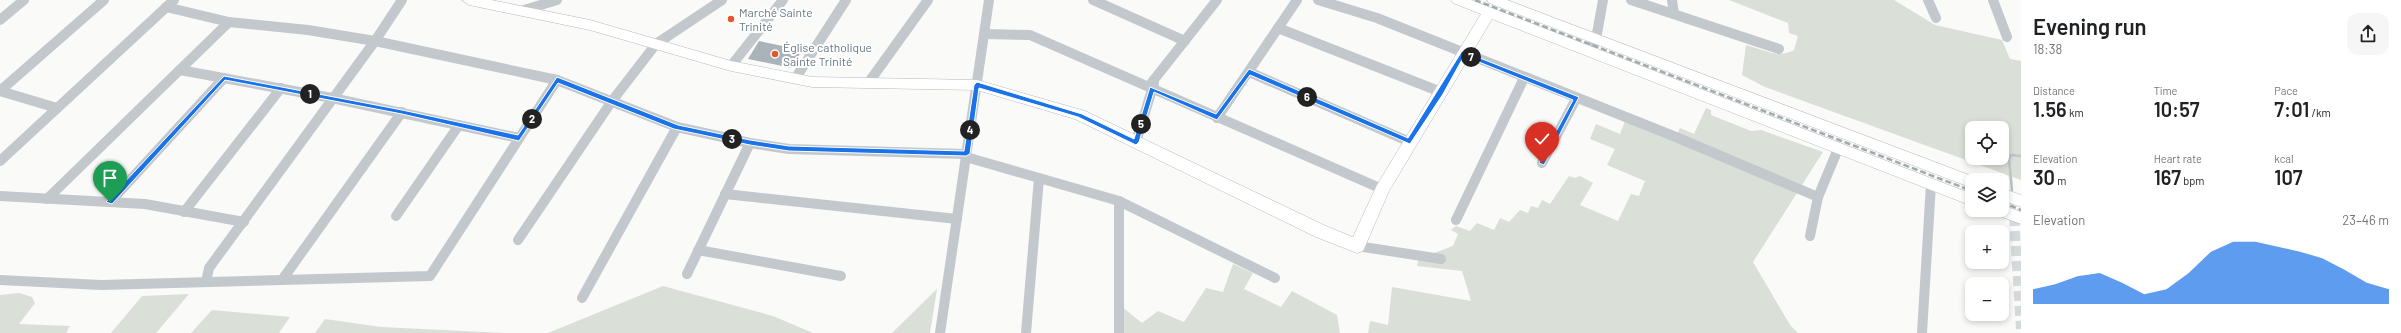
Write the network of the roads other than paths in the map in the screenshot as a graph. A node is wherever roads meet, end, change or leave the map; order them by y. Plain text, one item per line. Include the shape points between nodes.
1 (24, 0) edge
2 (104, 0) edge
3 (174, 0) edge
4 (402, 0) edge
5 (469, 0) edge
6 (557, 0) edge
7 (722, 0) edge
8 (783, 0) edge
9 (846, 0) edge
10 (928, 0) edge
11 (989, 0) edge
12 (1092, 0) edge
13 (1215, 0) edge
14 (1297, 0) edge
15 (1318, 0) edge
16 (1458, 0) edge
17 (1603, 0) edge
18 (1631, 0) edge
19 (1672, 0) edge
20 (1928, 0) edge
21 (1993, 0) edge
22 (1478, 4) edge
23 (1492, 6) edge
24 (166, 7) junction
25 (521, 11) junction
26 (1674, 14) junction
27 (1936, 18) dead end
28 (0, 20) edge
29 (229, 22) junction
30 (1278, 28) junction
31 (984, 34) junction
32 (2007, 37) dead end
33 (375, 41) junction
34 (1185, 41) junction
35 (656, 44) junction
36 (1594, 46) junction
37 (1779, 49) dead end
38 (1462, 53) junction
39 (731, 66) junction
40 (180, 70) junction
41 (1249, 72) junction
42 (224, 78) junction
43 (1524, 78) junction
44 (795, 79) junction
45 (557, 80) junction
46 (869, 82) junction
47 (977, 85) junction
48 (1152, 85) junction
49 (281, 88) junction
50 (0, 91) edge
51 (1733, 91) junction
52 (1441, 92) junction
53 (332, 98) junction
54 (1576, 99) junction
55 (612, 101) junction
56 (1728, 105) junction
57 (57, 108) junction
58 (402, 112) junction
59 (1217, 118) junction
60 (459, 125) junction
61 (677, 127) junction
62 (519, 138) junction
63 (1136, 142) junction
64 (1410, 142) junction
65 (750, 143) junction
66 (1838, 148) junction
67 (966, 155) junction
68 (0, 161) edge
69 (1542, 163) dead end
70 (1039, 178) junction
71 (1965, 179) edge
72 (1931, 184) junction
73 (1382, 189) junction
74 (725, 194) junction
75 (0, 196) edge
76 (1818, 197) junction
77 (1965, 197) edge
78 (2009, 197) edge
79 (47, 199) junction
80 (1119, 201) junction
81 (2021, 201) edge
82 (110, 202) junction
83 (184, 212) junction
84 (2009, 214) edge
85 (396, 216) dead end
86 (2021, 218) edge
87 (957, 219) junction
88 (1456, 220) dead end
89 (244, 222) junction
90 (1810, 236) dead end
91 (518, 240) dead end
92 (1357, 246) junction
93 (698, 250) junction
94 (1441, 259) dead end
95 (687, 274) dead end
96 (841, 276) dead end
97 (1275, 278) dead end
98 (0, 280) edge
99 (282, 280) junction
100 (206, 282) junction
101 (582, 298) dead end
102 (940, 333) edge
103 (1026, 333) edge
104 (1120, 333) edge
105 (1922, 333) edge

1 - 28 street
2 - 50 street
3 - 24 street
4 - 33 street
5 - 25 street
6 - 25 street
7 - 35 street
8 - 39 street
9 - 44 street
10 - 46 street
11 - 31 street
12 - 34 street
13 - 34 street
14 - 30 street
15 - 38 street via 1377,18
16 - 22 street
17 - 36 street
18 - 26 street
19 - 26 street
20 - 27 street
21 - 32 street
22 - 23 street
23 - 36 street
23 - 38 street
24 - 29 street
24 - 57 street
25 - 35 street
26 - 37 street
29 - 33 street via 308,30
29 - 40 street
30 - 41 street
30 - 52 street
31 - 47 street
31 - 48 street via 1030,36
33 - 45 street
33 - 53 street
34 - 48 street
35 - 39 street
35 - 55 street
36 - 51 street
36 - 56 street
38 - 43 street
38 - 52 street
39 - 44 street
40 - 42 street
40 - 79 street
41 - 59 street
41 - 64 street
42 - 49 street
42 - 82 street
43 - 54 street
43 - 88 street
44 - 46 street via 812,82
45 - 55 street
45 - 62 street
46 - 47 street
47 - 63 street via 1080,115
47 - 67 street
48 - 59 street
48 - 63 street
49 - 53 street
49 - 83 street
50 - 57 street
51 - 56 street
51 - 71 street
52 - 64 street
53 - 58 street
53 - 89 street
54 - 69 street
54 - 76 street via 1671,135
55 - 61 street
55 - 91 street
56 - 66 street
57 - 68 street
58 - 60 street
58 - 99 street
59 - 73 street
60 - 62 street
60 - 85 street
61 - 65 street
61 - 101 street
62 - 99 street via 430,276
63 - 92 street via 1322,232
64 - 73 street
65 - 67 street via 789,149
65 - 74 street
66 - 72 street
66 - 76 street
67 - 70 street
67 - 87 street
70 - 80 street
70 - 103 street
72 - 77 street
72 - 105 street
73 - 92 street
74 - 87 street
74 - 93 street
75 - 79 street
76 - 90 street
78 - 81 street
79 - 82 street
80 - 97 street
80 - 104 street
82 - 83 street via 145,204
83 - 89 street
84 - 86 street
87 - 102 street
89 - 100 street via 209,268
92 - 94 street
93 - 95 street
93 - 96 street
98 - 100 street via 101,285
99 - 100 street

